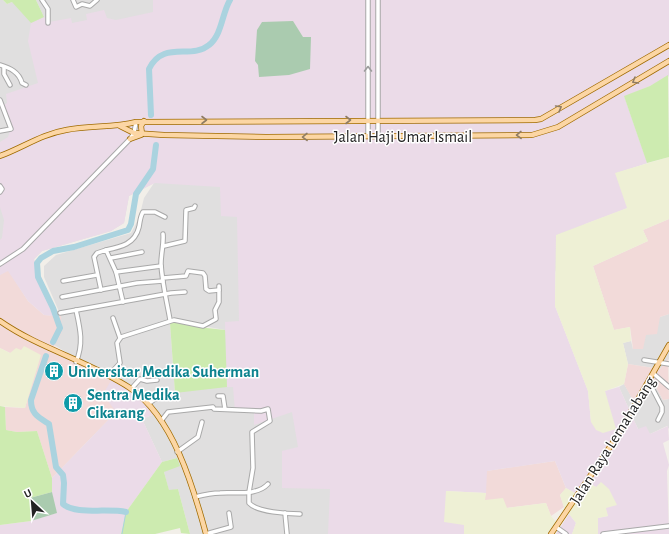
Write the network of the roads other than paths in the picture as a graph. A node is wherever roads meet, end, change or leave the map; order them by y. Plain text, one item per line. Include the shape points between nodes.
1 (42, 0) edge
2 (73, 0) edge
3 (97, 0) edge
4 (368, 0) edge
5 (378, 0) edge
6 (48, 23) dead end
7 (669, 45) edge
8 (669, 61) edge
9 (2, 66) edge
10 (10, 85) dead end
11 (26, 85) dead end
12 (0, 100) edge
13 (368, 120) junction
14 (378, 120) junction
15 (145, 121) junction
16 (136, 122) junction
17 (120, 126) junction
18 (0, 131) edge
19 (134, 134) junction
20 (144, 134) junction
21 (368, 136) junction
22 (378, 136) junction
23 (130, 139) junction
24 (0, 156) edge
25 (0, 186) edge
26 (0, 192) edge
27 (195, 206) dead end
28 (165, 217) dead end
29 (163, 234) dead end
30 (164, 246) junction
31 (106, 250) junction
32 (142, 252) dead end
33 (110, 258) junction
34 (0, 264) edge
35 (162, 266) junction
36 (116, 272) junction
37 (97, 275) junction
38 (163, 280) junction
39 (63, 281) dead end
40 (120, 286) junction
41 (101, 290) junction
42 (185, 292) dead end
43 (166, 295) junction
44 (62, 296) dead end
45 (123, 302) junction
46 (76, 310) junction
47 (60, 313) dead end
48 (114, 318) dead end
49 (170, 320) junction
50 (0, 321) edge
51 (120, 338) junction
52 (669, 344) edge
53 (644, 360) dead end
54 (76, 362) junction
55 (660, 362) junction
56 (669, 364) edge
57 (654, 374) junction
58 (108, 376) junction
59 (157, 380) dead end
60 (649, 382) junction
61 (669, 387) edge
62 (131, 389) junction
63 (168, 396) dead end
64 (218, 396) dead end
65 (148, 404) junction
66 (225, 409) junction
67 (658, 420) dead end
68 (161, 421) junction
69 (202, 422) dead end
70 (177, 452) junction
71 (268, 484) dead end
72 (249, 492) junction
73 (195, 497) junction
74 (229, 513) dead end
75 (285, 513) junction
76 (300, 514) dead end
77 (669, 526) edge
78 (556, 527) junction
79 (628, 532) edge
80 (206, 534) edge
81 (287, 534) edge
82 (551, 534) edge
83 (566, 534) edge
84 (604, 534) edge

1 - 6 street via 48,9
2 - 3 street via 76,6 90,6
13 -> 4 street
5 - 14 street
14 -> 7 main road, Jalan Haji Umar Ismail via 535,120
8 -> 22 main road, Jalan Haji Umar Ismail via 558,127 544,132 519,136
9 - 10 street
9 - 11 street via 16,72
12 - 18 street via 11,129
13 - 14 main road, Jalan Haji Umar Ismail
15 -> 13 main road, Jalan Haji Umar Ismail
13 - 21 street
14 - 22 street
15 - 16 main road, Jalan Haji Umar Ismail
15 - 20 main road via 141,126
16 - 17 main road, Jalan Haji Umar Ismail
16 - 19 street
17 - 19 main road, Jalan Haji Umar Ismail
17 - 24 main road, Jalan Haji Umar Ismail via 82,127 54,132
19 - 20 main road, Jalan Haji Umar Ismail
19 - 23 street
21 -> 20 main road, Jalan Haji Umar Ismail
20 - 23 main road
21 - 22 main road, Jalan Haji Umar Ismail
23 - 34 street via 23,249
25 - 26 street
27 - 30 street via 186,210 185,241
28 - 31 street via 149,210 143,212 138,231 131,242
29 - 30 street
30 - 35 street via 161,254
31 - 33 street
31 - 37 street via 94,257
32 - 33 street
33 - 36 street
35 - 36 street
35 - 38 street
36 - 40 street
37 - 39 street
37 - 41 street
38 - 40 street
38 - 43 street
38 - 49 street via 184,276 188,272 204,273 206,289 210,291 219,288 216,319 210,324 200,326
40 - 41 street
40 - 45 street
41 - 44 street
42 - 43 street
43 - 45 street
43 - 49 street
45 - 46 street
46 - 47 street
46 - 54 street via 81,337 80,354
48 - 51 street
49 - 51 street
50 - 54 main road
51 - 58 street via 117,343 120,363
52 - 55 main road, Jalan Raya Lemahabang
53 - 55 street
54 - 58 main road
55 - 56 street
55 - 57 main road, Jalan Raya Lemahabang
57 - 60 main road, Jalan Raya Lemahabang
57 - 61 street
58 - 62 main road
59 - 62 street via 140,379
60 - 67 street via 662,407
60 - 78 main road, Jalan Raya Lemahabang via 616,438
62 - 65 main road
63 - 65 street via 159,396
64 - 66 street via 224,396
65 - 68 main road
66 - 68 street via 202,408 169,412
66 - 72 street via 268,409 270,421 252,432 253,468
68 - 70 main road
69 - 70 street via 198,437
70 - 73 main road
71 - 72 street via 262,490
72 - 73 street via 212,493
72 - 75 street via 249,503 253,507
73 - 80 main road
74 - 80 street via 231,527
75 - 76 street
75 - 81 street
77 - 79 street
78 - 82 main road, Jalan Raya Lemahabang
78 - 83 street
79 - 84 street

